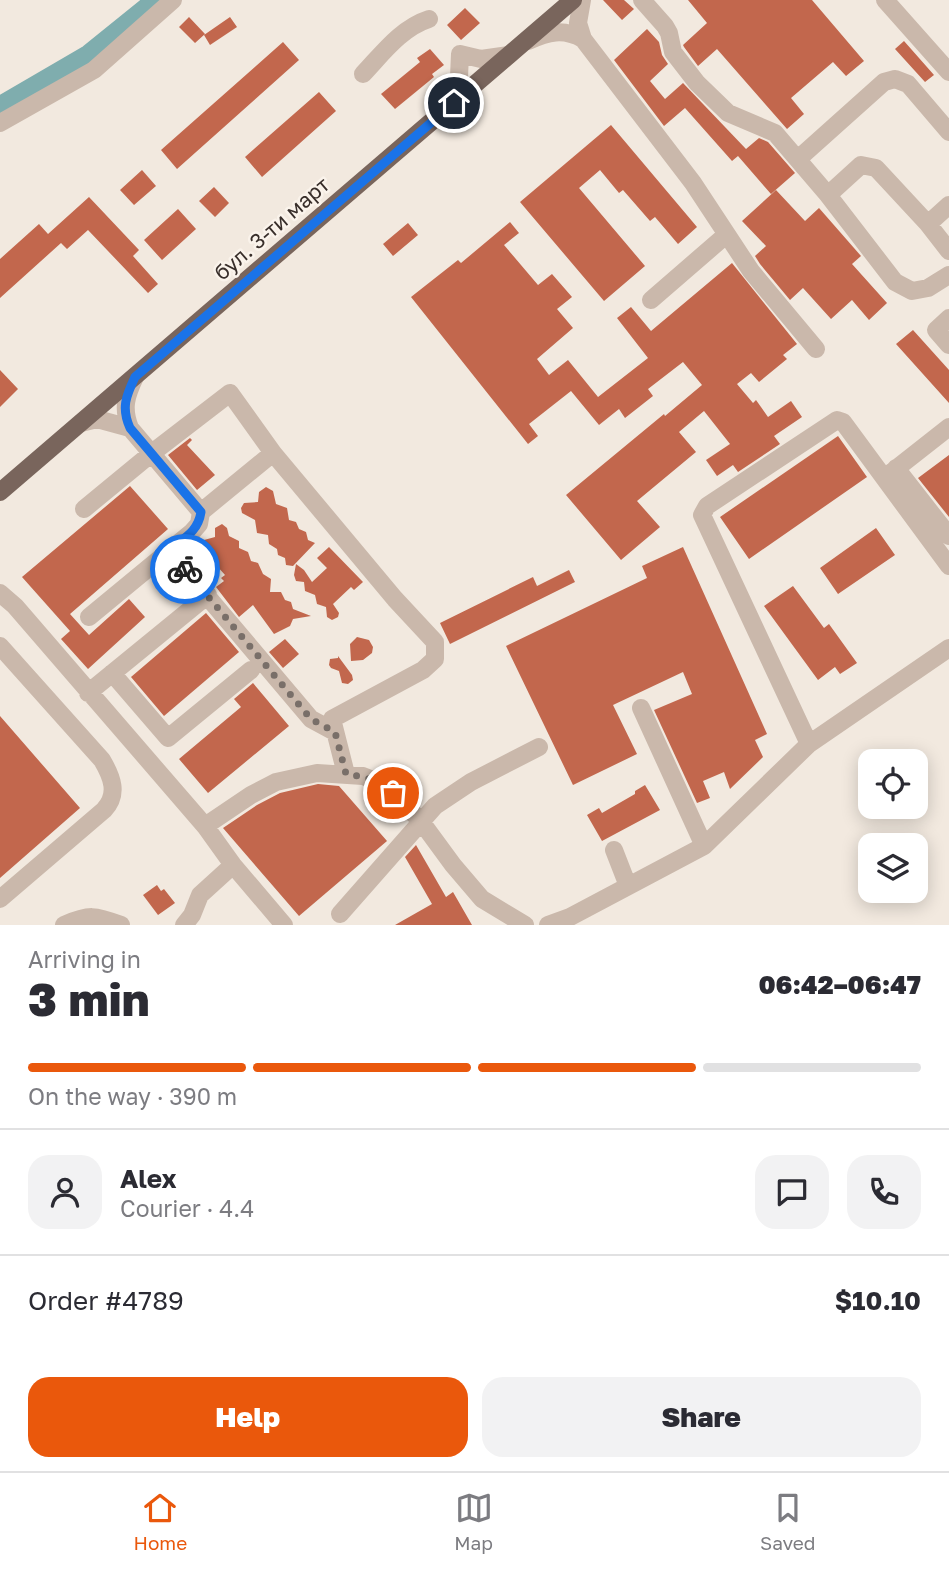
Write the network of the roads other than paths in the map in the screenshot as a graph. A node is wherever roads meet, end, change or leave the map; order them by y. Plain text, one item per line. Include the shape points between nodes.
1 (173, 0) edge
2 (573, 0) edge
3 (582, 0) edge
4 (642, 0) edge
5 (885, 0) edge
6 (657, 8) edge
7 (429, 19) dead end
8 (583, 39) junction
9 (524, 42) junction
10 (509, 55) junction
11 (949, 72) edge
12 (363, 74) dead end
13 (454, 103) junction
14 (0, 123) edge
15 (949, 132) edge
16 (797, 159) junction
17 (828, 195) junction
18 (949, 205) edge
19 (928, 224) junction
20 (726, 235) junction
21 (949, 251) edge
22 (949, 275) edge
23 (651, 300) dead end
24 (949, 318) edge
25 (949, 345) edge
26 (816, 349) dead end
27 (135, 377) junction
28 (81, 423) junction
29 (949, 427) edge
30 (130, 428) junction
31 (152, 453) junction
32 (273, 453) junction
33 (890, 472) junction
34 (0, 492) edge
35 (84, 509) dead end
36 (201, 512) junction
37 (949, 536) edge
38 (169, 550) junction
39 (949, 566) edge
40 (0, 593) edge
41 (208, 595) junction
42 (89, 617) dead end
43 (0, 646) edge
44 (949, 648) edge
45 (251, 670) dead end
46 (112, 673) junction
47 (88, 693) junction
48 (642, 708) dead end
49 (335, 732) junction
50 (809, 744) junction
51 (539, 747) dead end
52 (346, 774) junction
53 (420, 820) junction
54 (205, 827) junction
55 (704, 846) junction
56 (614, 850) dead end
57 (233, 865) junction
58 (628, 886) junction
59 (0, 899) edge
60 (340, 914) dead end
61 (64, 925) edge
62 (121, 925) edge
63 (184, 925) edge
64 (284, 925) edge
65 (525, 925) edge
66 (548, 925) edge

1 - 14 street via 94,70
2 - 9 main road, бул. 3-ти март
3 - 8 street via 578,23
4 - 6 street
5 - 11 street
6 - 16 street via 673,52 697,83 728,113 775,133
7 - 12 street via 403,33
8 - 9 street via 563,31
8 - 20 street via 694,183
9 - 10 main road, бул. 3-ти март
10 - 13 main road, бул. 3-ти март
10 - 13 street via 481,60 460,54
13 - 27 main road, бул. 3-ти март
15 - 16 street via 908,84 895,79 884,82
16 - 17 street
17 - 19 street via 861,165 876,168
17 - 22 street via 895,282 912,291 928,288
18 - 19 street
19 - 21 street
20 - 23 street
20 - 26 street
24 - 25 street via 936,330
27 - 28 main road, бул. 3-ти март
27 - 30 street via 124,405
28 - 30 street via 97,419
28 - 34 main road, бул. 3-ти март
29 - 33 street
30 - 31 street
31 - 32 street via 230,393
31 - 35 street
31 - 36 street
32 - 36 street
32 - 49 street via 435,642 435,659 423,670 332,719
33 - 37 street
33 - 39 street
33 - 50 street via 837,420 707,506 702,515
36 - 38 street via 199,524
38 - 41 street
38 - 42 street
40 - 47 street
41 - 46 street
41 - 49 street via 311,719
43 - 59 street via 102,760 113,793 104,810
44 - 50 street
45 - 46 street via 168,738
46 - 47 street
47 - 54 street
48 - 55 street
49 - 52 street
50 - 55 street
51 - 53 street via 471,782
52 - 53 street via 383,784
52 - 54 street via 317,773 276,782
53 - 60 street
53 - 65 street via 482,898
54 - 57 street
55 - 58 street
56 - 58 street
57 - 63 street via 200,895
57 - 64 street
58 - 66 street
61 - 62 street via 85,916

